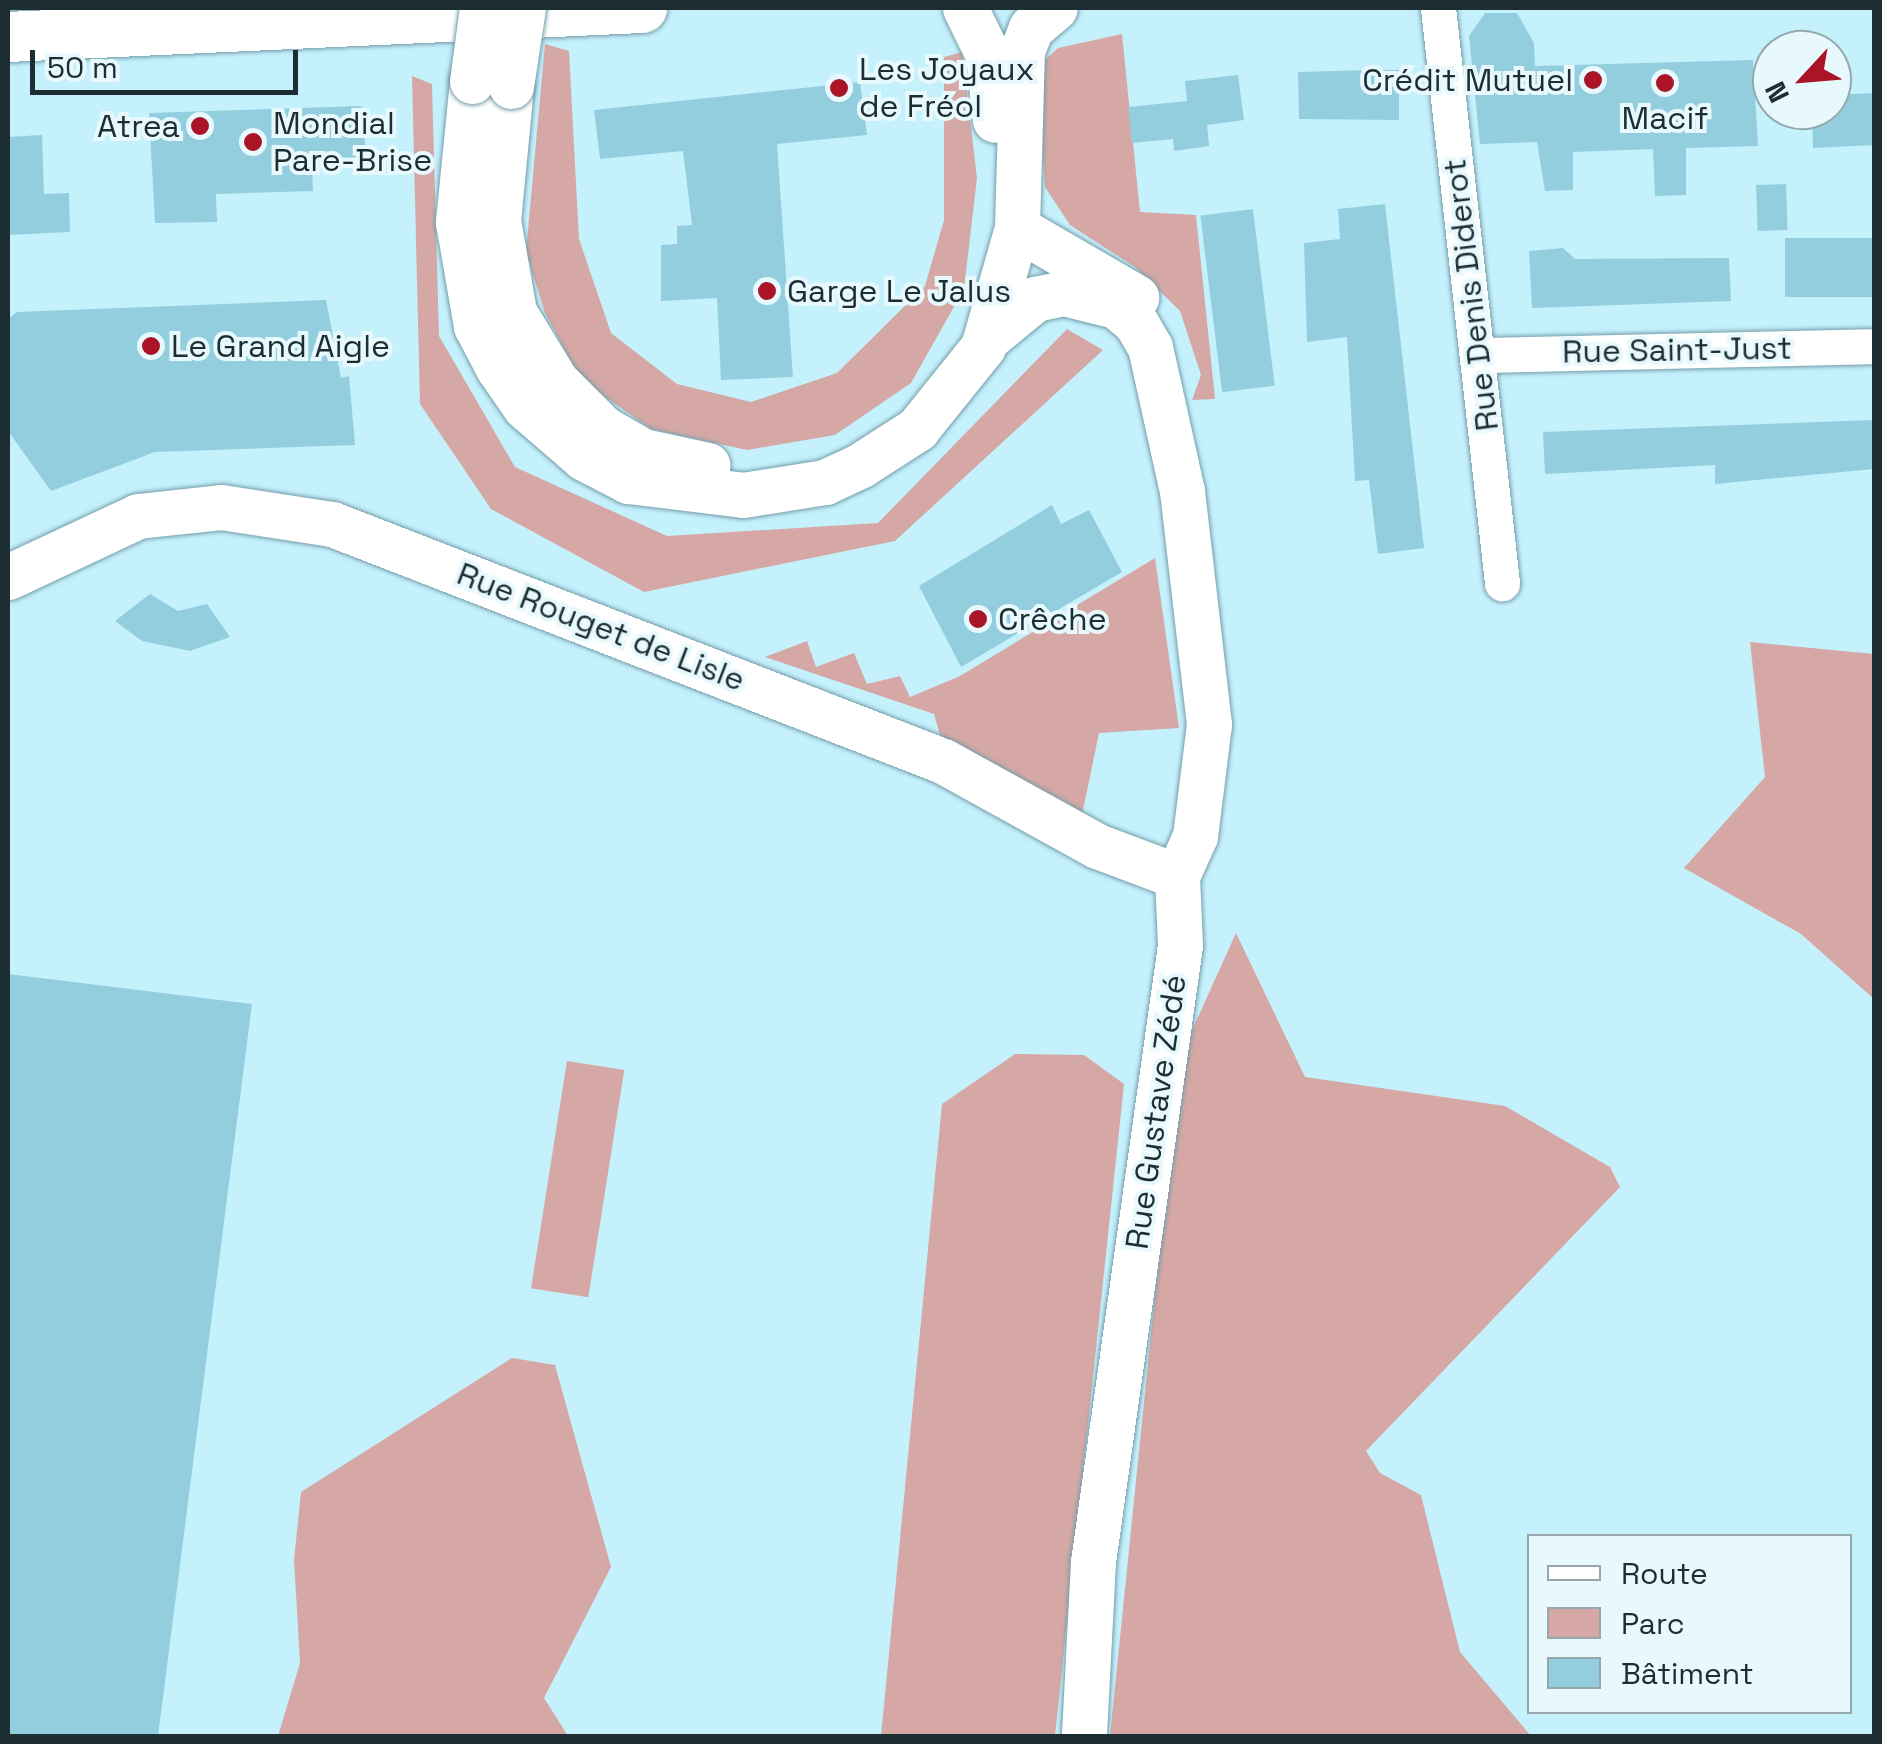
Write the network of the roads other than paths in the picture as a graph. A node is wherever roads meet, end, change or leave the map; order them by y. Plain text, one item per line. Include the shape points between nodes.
1 (482, 8) edge
2 (523, 8) edge
3 (642, 8) edge
4 (965, 8) edge
5 (1438, 8) edge
6 (1029, 12) edge
7 (8, 37) edge
8 (988, 55) junction
9 (492, 84) junction
10 (1011, 267) junction
11 (1874, 346) edge
12 (1480, 355) junction
13 (1182, 491) junction
14 (8, 577) edge
15 (1502, 583) dead end
16 (1177, 876) junction
17 (1084, 1736) edge

1 - 9 street, bridge
2 - 9 street, bridge
3 - 7 main road
4 - 8 street
5 - 12 street, Rue Denis Diderot
6 - 8 street
6 - 10 street via 1018,86
8 - 10 street
9 - 10 street via 498,220 514,312 556,381 603,428 643,451 688,464 778,466 850,444 902,410
9 - 10 street via 458,222 476,326 507,381 550,433 628,481 742,495 824,482 917,429 985,340
10 - 13 street via 1090,296 1136,323 1150,348
10 - 13 street via 1109,277 1158,321 1178,377
11 - 12 street, Rue Saint-Just
12 - 15 street, Rue Denis Diderot
13 - 16 street, Rue Gustave Zédé via 1209,724 1195,836
14 - 16 street, Rue Rouget de Lisle via 138,516 221,506 332,524 943,761 1097,846
16 - 17 street, Rue Gustave Zédé via 1180,945 1094,1562

